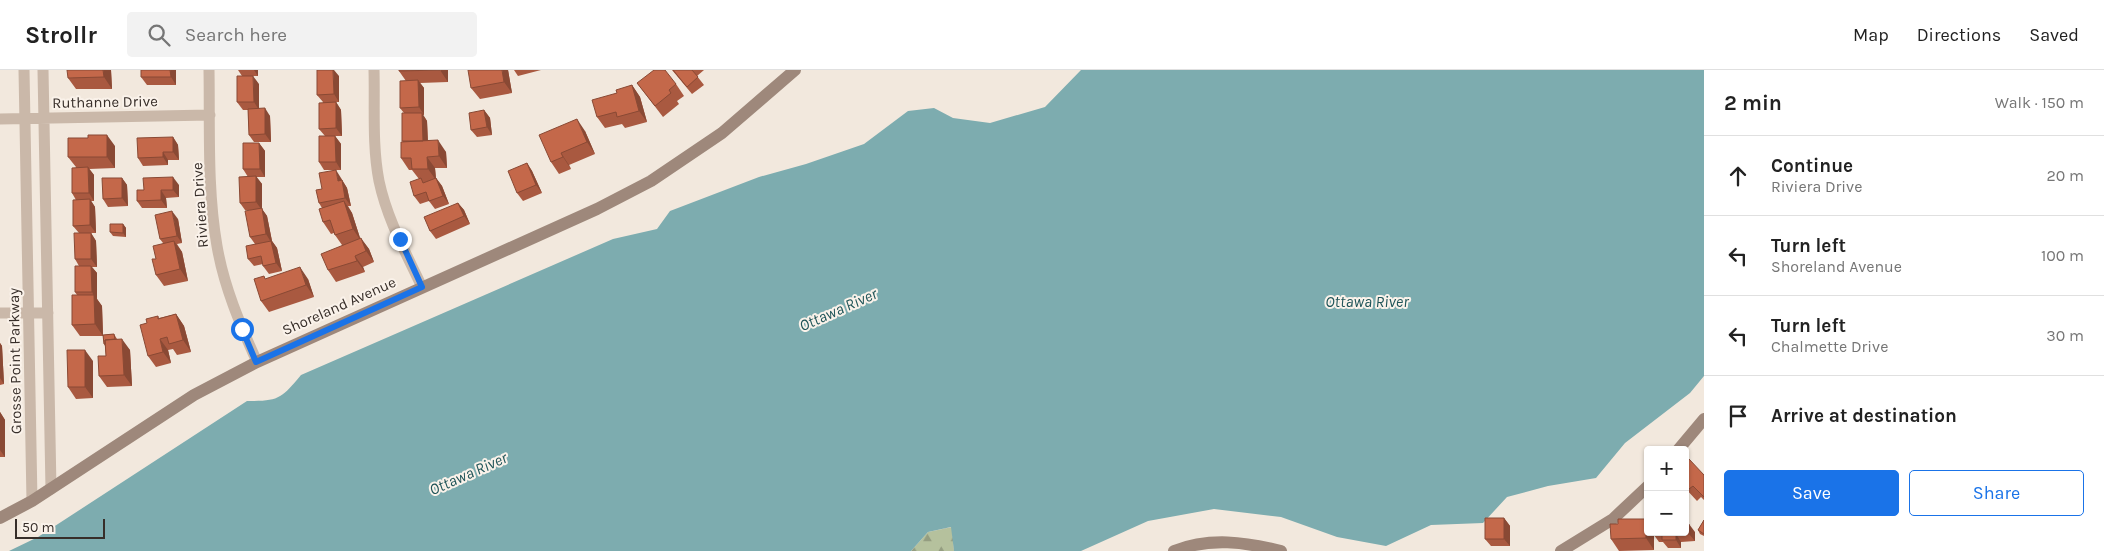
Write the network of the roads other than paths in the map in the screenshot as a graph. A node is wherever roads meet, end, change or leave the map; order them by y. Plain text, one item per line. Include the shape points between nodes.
1 (24, 70) edge
2 (43, 70) edge
3 (209, 70) edge
4 (374, 70) edge
5 (795, 70) edge
6 (210, 114) junction
7 (0, 119) edge
8 (24, 119) junction
9 (44, 119) junction
10 (422, 287) junction
11 (0, 313) edge
12 (29, 313) junction
13 (48, 313) junction
14 (256, 362) junction
15 (1704, 419) edge
16 (1681, 446) edge
17 (51, 489) junction
18 (1644, 490) edge
19 (32, 501) junction
20 (0, 518) edge
21 (1566, 550) edge
22 (1174, 551) edge
23 (1281, 551) edge

1 - 8 street, Grosse Point Parkway
2 - 9 street
3 - 6 street, Riviera Drive
4 - 10 street via 379,180 390,219
5 - 10 street, Shoreland Avenue via 722,133 651,181 597,209
6 - 9 street, Ruthanne Drive
6 - 14 street, Riviera Drive via 217,248 230,297
7 - 8 street, Ruthanne Drive
8 - 9 street, Ruthanne Drive
8 - 12 street, Grosse Point Parkway
9 - 13 street
10 - 14 street, Shoreland Avenue
11 - 12 street
12 - 13 street
12 - 19 street, Grosse Point Parkway
13 - 17 street
14 - 17 street, Shoreland Avenue via 186,400
15 - 16 street
17 - 19 street, Shoreland Avenue
18 - 21 street via 1613,519
19 - 20 street, Shoreland Avenue
22 - 23 street via 1216,542 1236,542

